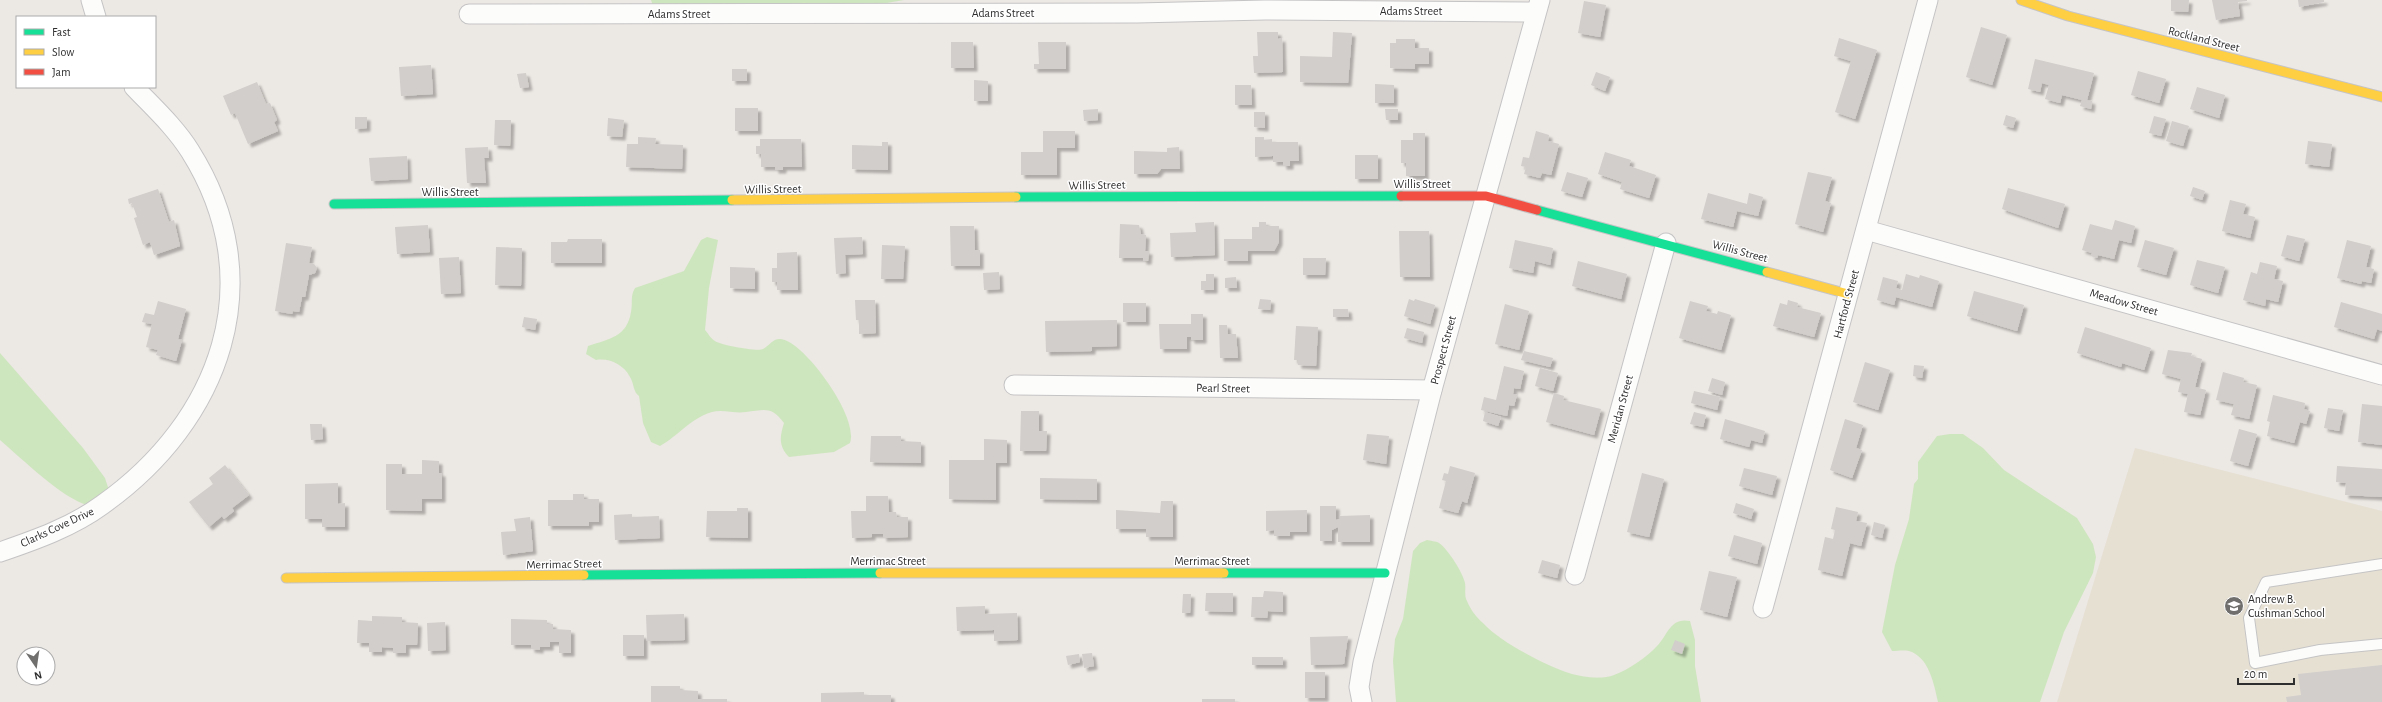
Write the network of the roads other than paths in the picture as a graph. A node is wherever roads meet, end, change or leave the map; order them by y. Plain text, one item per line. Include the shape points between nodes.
1 (91, 0) edge
2 (1928, 0) edge
3 (2022, 0) edge
4 (1265, 5) edge
5 (1538, 6) edge
6 (470, 14) dead end
7 (96, 16) edge
8 (135, 88) edge
9 (2382, 97) edge
10 (1486, 196) junction
11 (334, 204) dead end
12 (1866, 230) junction
13 (1666, 243) junction
14 (1848, 294) junction
15 (2382, 374) edge
16 (1014, 385) dead end
17 (1432, 390) junction
18 (0, 552) edge
19 (2382, 564) edge
20 (1385, 573) junction
21 (1575, 575) dead end
22 (286, 578) dead end
23 (1763, 608) dead end
24 (2382, 644) edge
25 (1362, 702) edge

1 - 7 street
2 - 12 street, Hartford Street
3 - 9 street, Rockland Street via 2068,16
4 - 5 street, Adams Street
4 - 6 street, Adams Street via 1121,13
5 - 10 street, Prospect Street
8 - 18 street, Clarks Cove Drive via 169,123 190,150 217,206 226,237 231,270 230,308 221,347 207,387 188,418 161,453 134,480 102,506 71,523
10 - 11 street, Willis Street via 1244,195
10 - 13 street, Willis Street
10 - 17 street, Prospect Street
12 - 14 street, Hartford Street
12 - 15 street, Meadow Street
13 - 14 street, Willis Street
13 - 21 street, Meridan Street
14 - 23 street, Hartford Street
16 - 17 street, Pearl Street
17 - 20 street, Prospect Street
19 - 24 lane via 2266,582 2249,618 2255,663 2320,650
20 - 22 street, Merrimac Street via 809,573
20 - 25 street, Prospect Street via 1360,675

